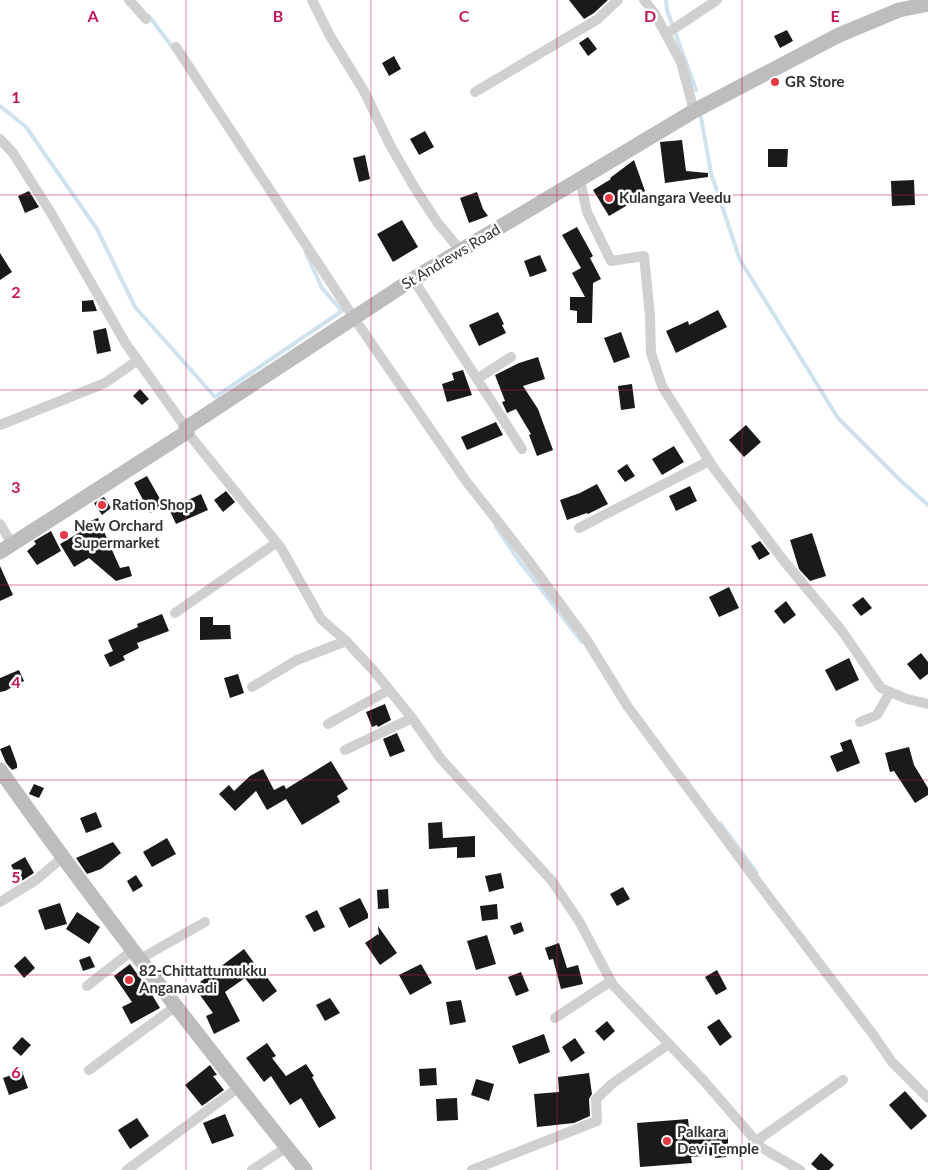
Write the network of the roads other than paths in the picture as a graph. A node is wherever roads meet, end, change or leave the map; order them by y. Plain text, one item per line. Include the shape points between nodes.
1 (129, 0) edge
2 (312, 0) edge
3 (618, 0) edge
4 (644, 0) edge
5 (717, 0) edge
6 (928, 4) edge
7 (146, 19) dead end
8 (666, 34) junction
9 (176, 47) dead end
10 (475, 92) dead end
11 (694, 111) junction
12 (0, 139) edge
13 (580, 180) junction
14 (460, 250) junction
15 (413, 279) junction
16 (354, 318) junction
17 (511, 357) dead end
18 (138, 360) junction
19 (476, 379) junction
20 (0, 425) edge
21 (186, 430) junction
22 (522, 449) dead end
23 (709, 461) junction
24 (0, 524) edge
25 (579, 528) dead end
26 (276, 543) junction
27 (6, 548) edge
28 (175, 613) dead end
29 (346, 641) junction
30 (252, 686) dead end
31 (389, 690) junction
32 (890, 692) junction
33 (928, 704) edge
34 (412, 718) junction
35 (860, 722) dead end
36 (328, 724) dead end
37 (345, 750) dead end
38 (0, 770) edge
39 (62, 858) junction
40 (0, 902) edge
41 (205, 922) dead end
42 (137, 954) junction
43 (611, 981) junction
44 (87, 986) dead end
45 (176, 1006) junction
46 (555, 1018) dead end
47 (669, 1044) junction
48 (89, 1070) dead end
49 (842, 1080) dead end
50 (239, 1087) junction
51 (928, 1098) edge
52 (756, 1141) junction
53 (287, 1147) junction
54 (127, 1170) edge
55 (252, 1170) edge
56 (305, 1170) edge
57 (472, 1170) edge
58 (800, 1170) edge

1 - 7 street
2 - 14 street via 413,185
3 - 10 street via 598,18
4 - 8 street
5 - 8 street
6 - 11 main road, St Andrews Road via 900,10 839,35
8 - 11 street via 681,62
9 - 16 street
11 - 13 main road, St Andrews Road
12 - 18 street via 13,153 51,213
13 - 14 main road, St Andrews Road
13 - 23 street via 587,212 612,261 644,256 651,353 656,369 662,386
14 - 15 main road, St Andrews Road
15 - 16 main road, St Andrews Road
15 - 19 street
16 - 21 main road, St Andrews Road
16 - 51 street via 466,481 586,640 634,715 892,1062
17 - 19 street
18 - 20 street via 105,382
18 - 21 street
19 - 22 street
21 - 26 street
21 - 27 main road, St Andrews Road
23 - 25 street
23 - 32 street via 784,561 842,631 881,688
24 - 27 street
26 - 28 street
26 - 29 street via 321,619
29 - 30 street via 297,660
29 - 31 street
31 - 34 street
31 - 36 street
32 - 33 street
32 - 35 street via 877,715
34 - 37 street
34 - 43 street via 441,759 552,881 579,921
38 - 39 main road
39 - 40 street via 36,880
39 - 42 main road
41 - 42 street
42 - 44 street
42 - 45 main road
43 - 46 street
43 - 47 street
45 - 48 street
45 - 50 main road
47 - 52 street
47 - 57 street via 613,1083 596,1100 596,1121
49 - 52 street
50 - 53 main road
50 - 54 street
52 - 58 street via 762,1148
53 - 55 street
53 - 56 main road

